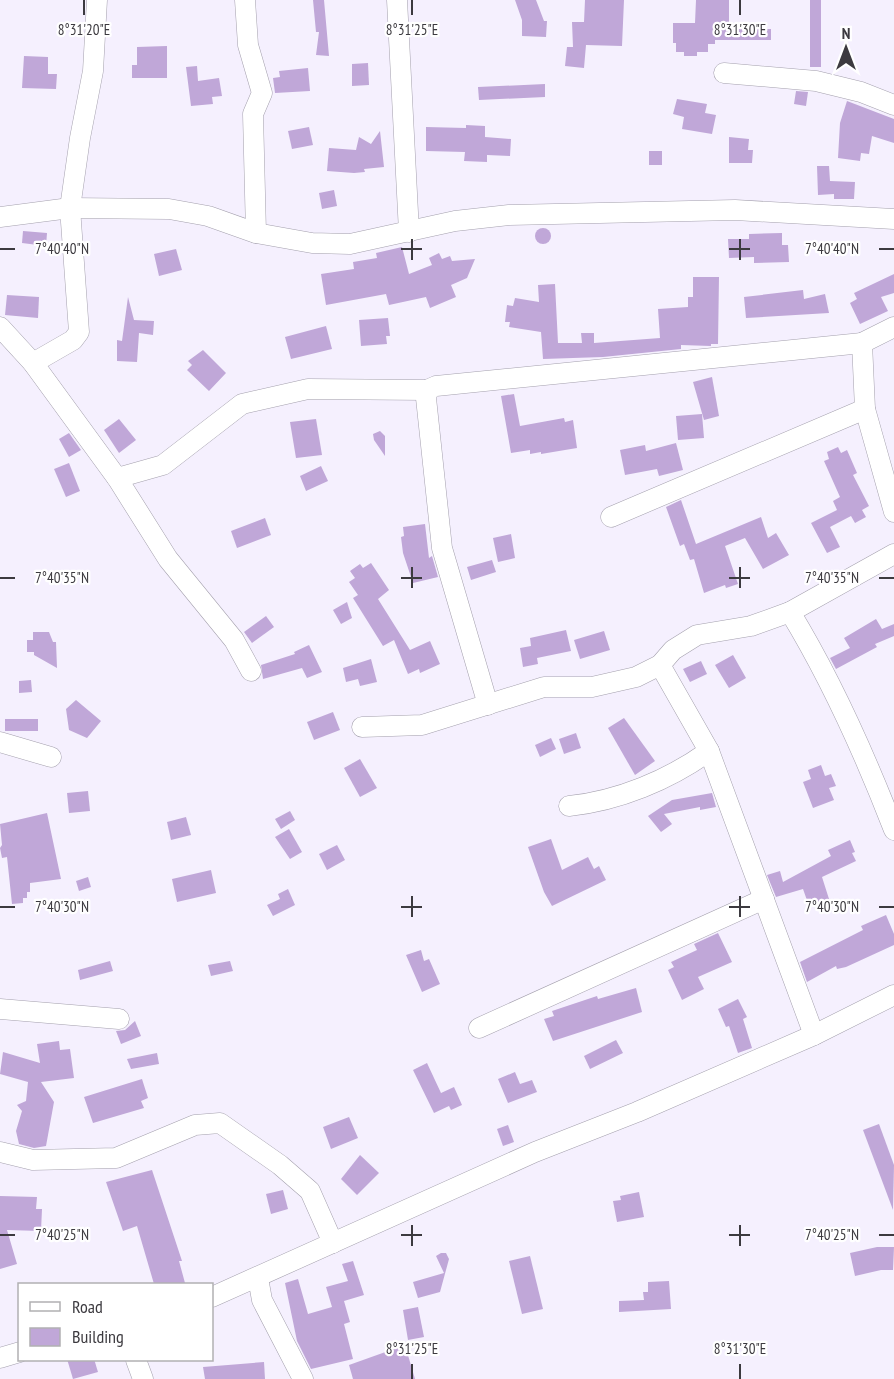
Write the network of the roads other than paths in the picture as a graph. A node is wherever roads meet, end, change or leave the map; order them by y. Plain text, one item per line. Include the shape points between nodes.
1 (97, 0) edge
2 (245, 0) edge
3 (397, 0) edge
4 (724, 73) dead end
5 (894, 105) edge
6 (70, 208) junction
7 (0, 217) edge
8 (894, 219) edge
9 (409, 232) junction
10 (256, 233) junction
11 (0, 327) edge
12 (894, 327) edge
13 (862, 343) junction
14 (33, 363) junction
15 (427, 390) junction
16 (865, 409) junction
17 (117, 478) junction
18 (894, 512) edge
19 (611, 517) dead end
20 (894, 554) edge
21 (790, 612) junction
22 (660, 665) junction
23 (251, 671) dead end
24 (488, 705) junction
25 (362, 727) dead end
26 (0, 742) edge
27 (709, 751) junction
28 (51, 757) dead end
29 (569, 806) dead end
30 (894, 830) edge
31 (764, 899) junction
32 (894, 995) edge
33 (0, 1009) edge
34 (119, 1019) dead end
35 (478, 1028) dead end
36 (814, 1035) junction
37 (0, 1152) edge
38 (333, 1243) junction
39 (249, 1282) junction
40 (213, 1297) edge
41 (18, 1353) edge
42 (0, 1358) edge
43 (137, 1361) edge
44 (143, 1379) edge
45 (303, 1379) edge

1 - 6 street via 93,71
2 - 10 street via 248,45 262,93 253,114
3 - 9 street
4 - 5 street via 816,81
6 - 7 street
6 - 10 street via 169,209 208,216
6 - 14 street via 79,332 73,340
8 - 9 street via 745,210 508,215 455,221
9 - 10 street via 350,244 312,243
11 - 14 street
12 - 13 street
13 - 15 street via 436,386
13 - 16 street
14 - 17 street
15 - 17 street via 308,388 242,404 163,465
15 - 24 street via 442,548
16 - 18 street
16 - 19 street
17 - 23 street via 168,559 234,640
20 - 21 street
21 - 22 street via 752,626 697,635 673,650
21 - 30 street via 823,668
22 - 24 street via 636,676 592,687 544,687
22 - 27 street
24 - 25 street via 422,725
26 - 28 street
27 - 29 street via 683,770 598,803
27 - 31 street
31 - 35 street
31 - 36 street
32 - 36 street
33 - 34 street
36 - 38 street via 535,1152
37 - 38 street via 33,1160 116,1158 195,1125 220,1123 310,1191
38 - 39 street
39 - 40 street
39 - 45 street
41 - 42 street
43 - 44 street

